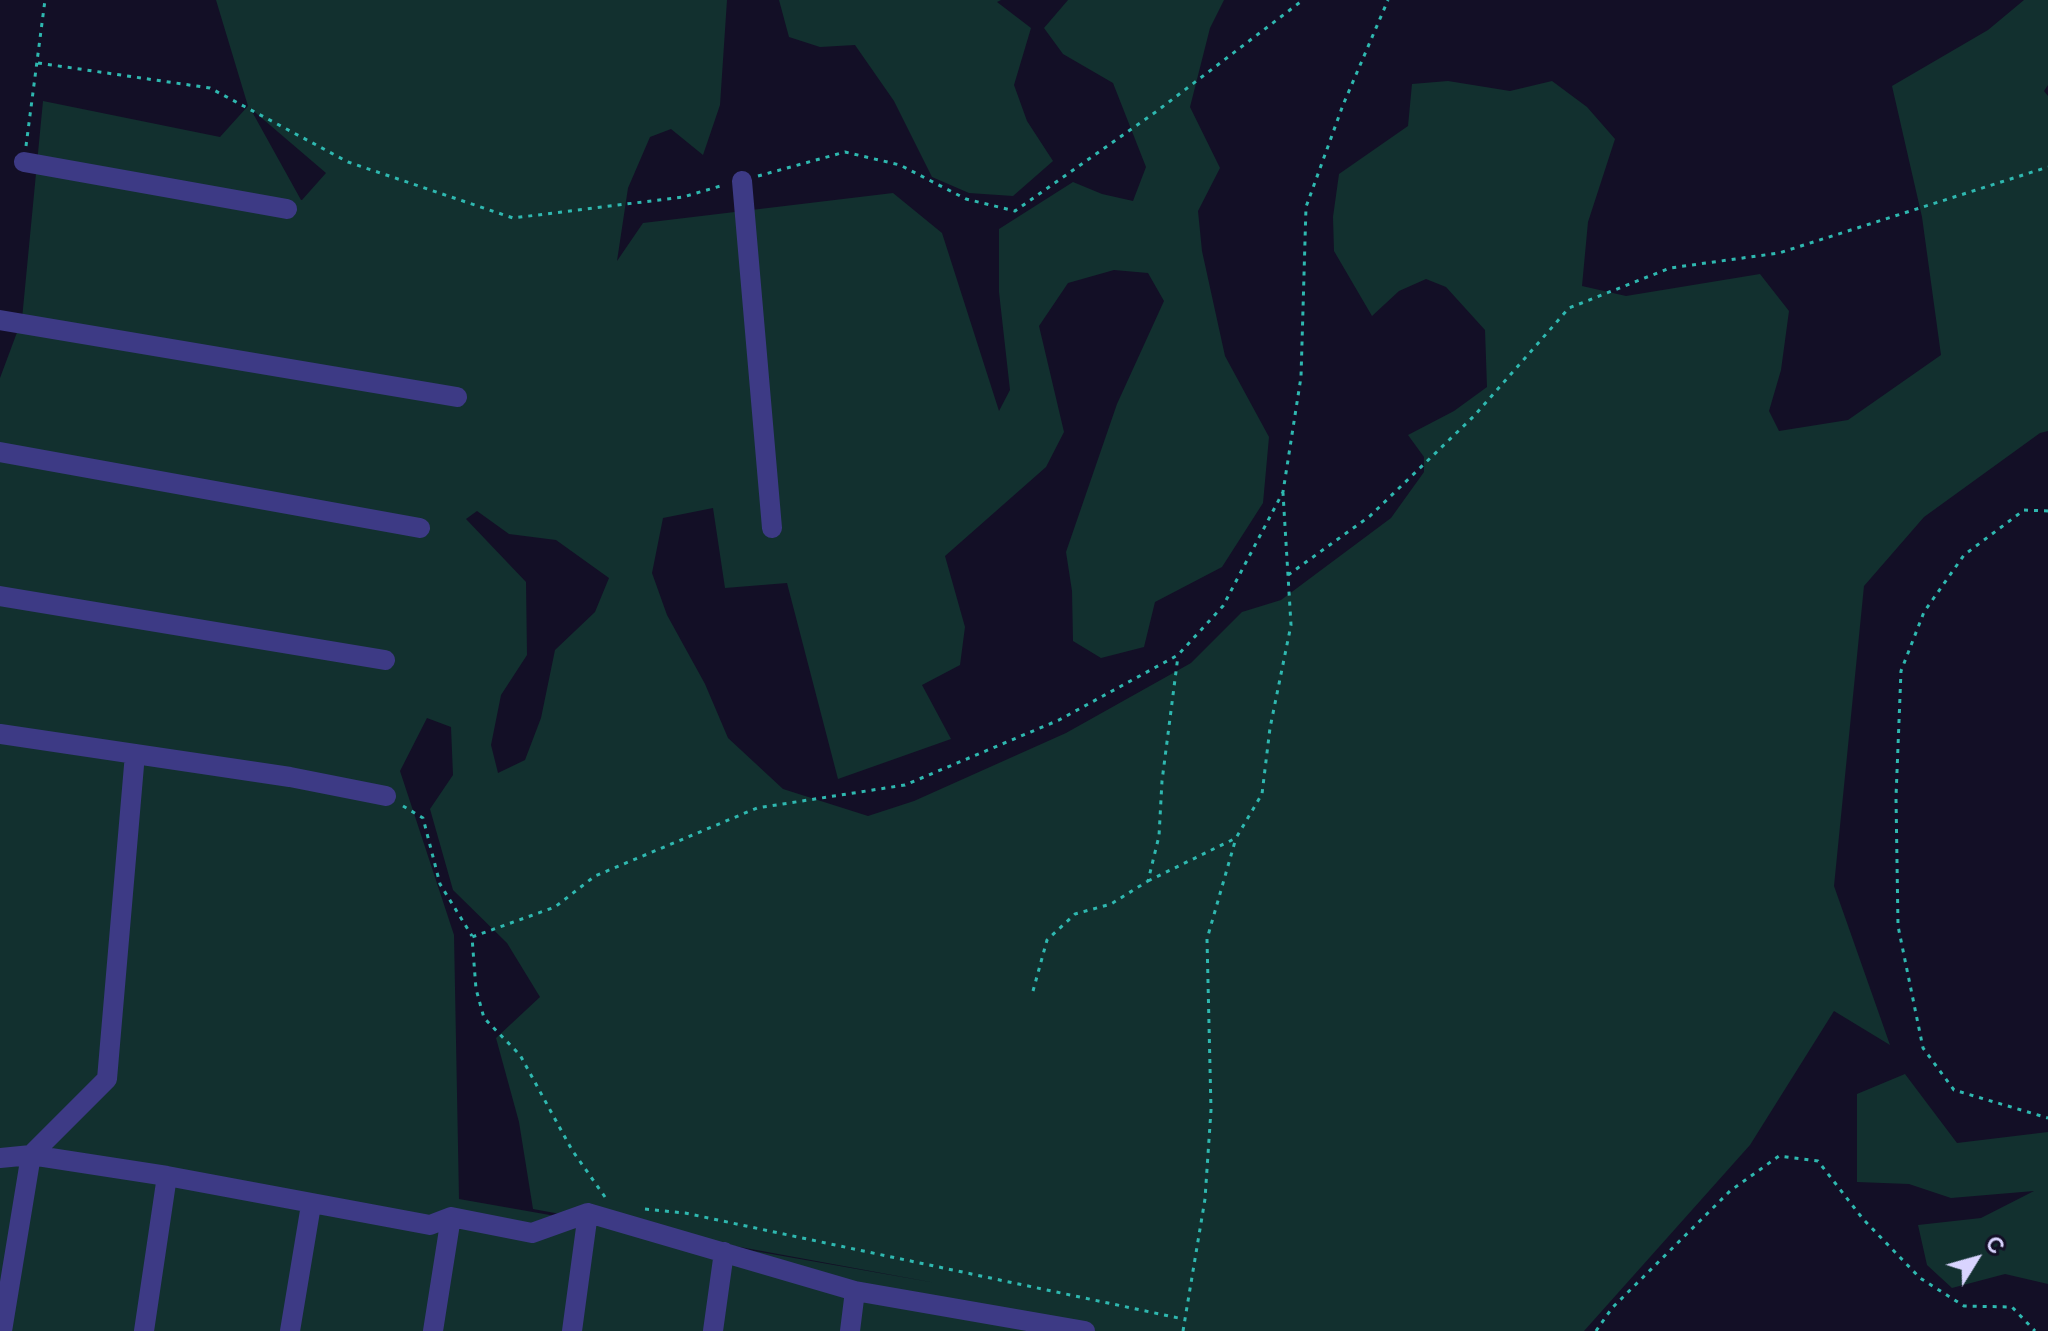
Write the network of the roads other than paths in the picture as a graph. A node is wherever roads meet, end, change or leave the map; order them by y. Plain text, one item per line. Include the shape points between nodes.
1 (24, 162) road end
2 (742, 181) road end
3 (287, 209) dead end
4 (0, 320) edge
5 (457, 397) dead end
6 (0, 452) edge
7 (420, 528) dead end
8 (772, 528) dead end
9 (0, 596) edge
10 (385, 660) dead end
11 (0, 734) edge
12 (135, 754) junction
13 (386, 796) road end
14 (31, 1155) junction
15 (0, 1158) edge
16 (167, 1176) junction
17 (311, 1205) junction
18 (588, 1213) junction
19 (451, 1217) junction
20 (724, 1252) junction
21 (855, 1291) junction
22 (995, 1323) edge
23 (2, 1331) edge
24 (144, 1331) edge
25 (290, 1331) edge
26 (433, 1331) edge
27 (572, 1331) edge
28 (713, 1331) edge
29 (850, 1331) edge
30 (1085, 1331) edge

1 - 3 lane
2 - 8 lane
4 - 5 lane
6 - 7 lane
9 - 10 lane
11 - 12 lane
12 - 13 lane
12 - 14 lane via 107,1079
14 - 15 lane
14 - 16 lane
14 - 23 lane
16 - 17 lane
16 - 24 lane
17 - 19 lane via 430,1225
17 - 25 lane
18 - 19 lane via 532,1233
18 - 20 lane
18 - 27 lane
19 - 26 lane
20 - 21 lane
20 - 28 lane
21 - 22 lane
21 - 29 lane
22 - 30 lane

